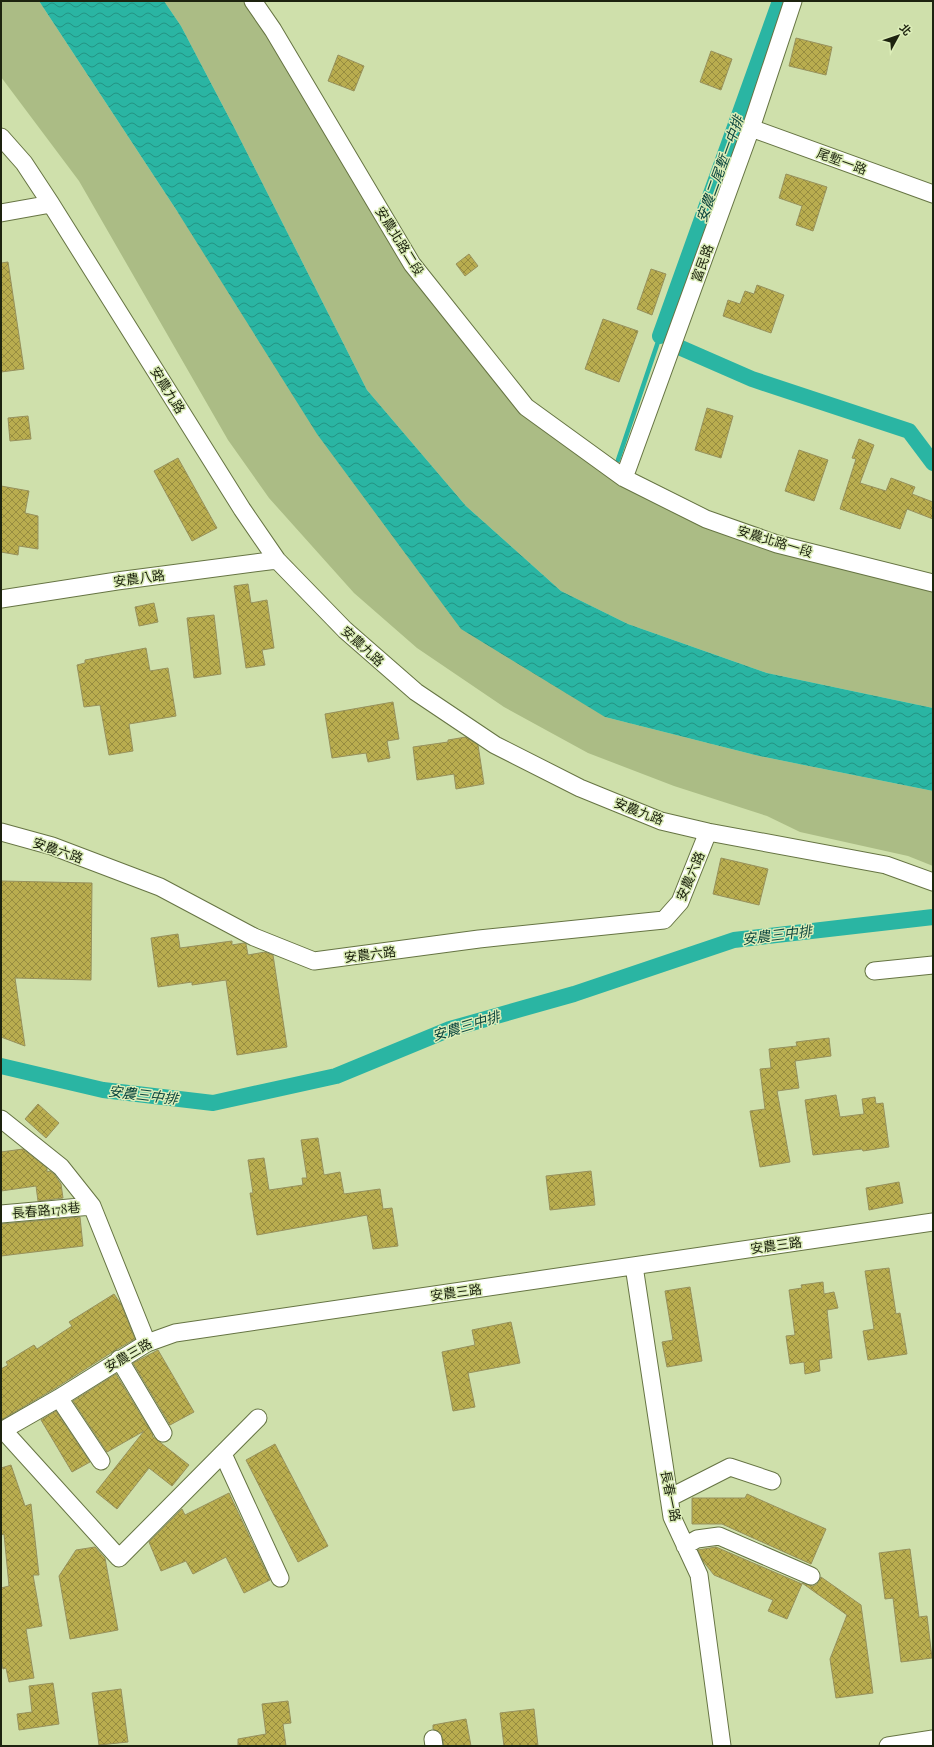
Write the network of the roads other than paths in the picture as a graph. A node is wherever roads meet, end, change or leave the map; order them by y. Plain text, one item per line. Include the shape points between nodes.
1 (253, 1) edge
2 (793, 1) edge
3 (751, 128) junction
4 (1, 137) edge
5 (933, 194) edge
6 (51, 204) junction
7 (1, 213) edge
8 (624, 478) junction
9 (277, 560) junction
10 (933, 583) edge
11 (1, 599) edge
12 (1, 832) edge
13 (708, 832) junction
14 (933, 882) edge
15 (933, 965) edge
16 (874, 971) dead end
17 (1, 1119) edge
18 (92, 1206) junction
19 (1, 1214) edge
20 (933, 1222) edge
21 (634, 1266) junction
22 (147, 1343) junction
23 (119, 1359) junction
24 (59, 1398) junction
25 (258, 1418) dead end
26 (2, 1431) edge
27 (163, 1433) dead end
28 (223, 1454) junction
29 (101, 1461) dead end
30 (772, 1481) dead end
31 (669, 1498) junction
32 (685, 1546) junction
33 (811, 1576) dead end
34 (280, 1578) dead end
35 (933, 1739) edge
36 (722, 1746) edge
37 (888, 1746) edge

1 - 8 street, 安農北路二段 via 273,30 412,264 526,407
2 - 3 street, 富民路
3 - 5 street, 尾塹一路
3 - 8 street, 富民路
4 - 6 street, 安農九路 via 24,163
6 - 7 street
6 - 9 street, 安農九路 via 242,509
8 - 10 street, 安農北路一段 via 706,519 777,544
9 - 11 street, 安農八路
9 - 13 street, 安農九路 via 345,630 416,692 495,745 580,788 661,821
12 - 13 street, 安農六路 via 52,846 160,888 254,937 314,961 479,939 664,920 680,902
13 - 14 street, 安農九路 via 886,865
15 - 16 street
17 - 18 street via 61,1166
18 - 19 street, 長春路178巷
18 - 22 street
20 - 21 street, 安農三路
21 - 22 street, 安農三路 via 175,1333
21 - 31 street, 長春一路
22 - 23 street, 安農三路
23 - 24 street, 安農三路
23 - 27 street
24 - 26 street, 安農三路
24 - 29 street
25 - 28 street
26 - 28 street via 119,1558
28 - 34 street
30 - 31 street via 730,1467
31 - 32 street, 長春一路 via 672,1517
32 - 33 street via 697,1538 719,1536
32 - 36 street, 長春一路 via 699,1575
35 - 37 street

